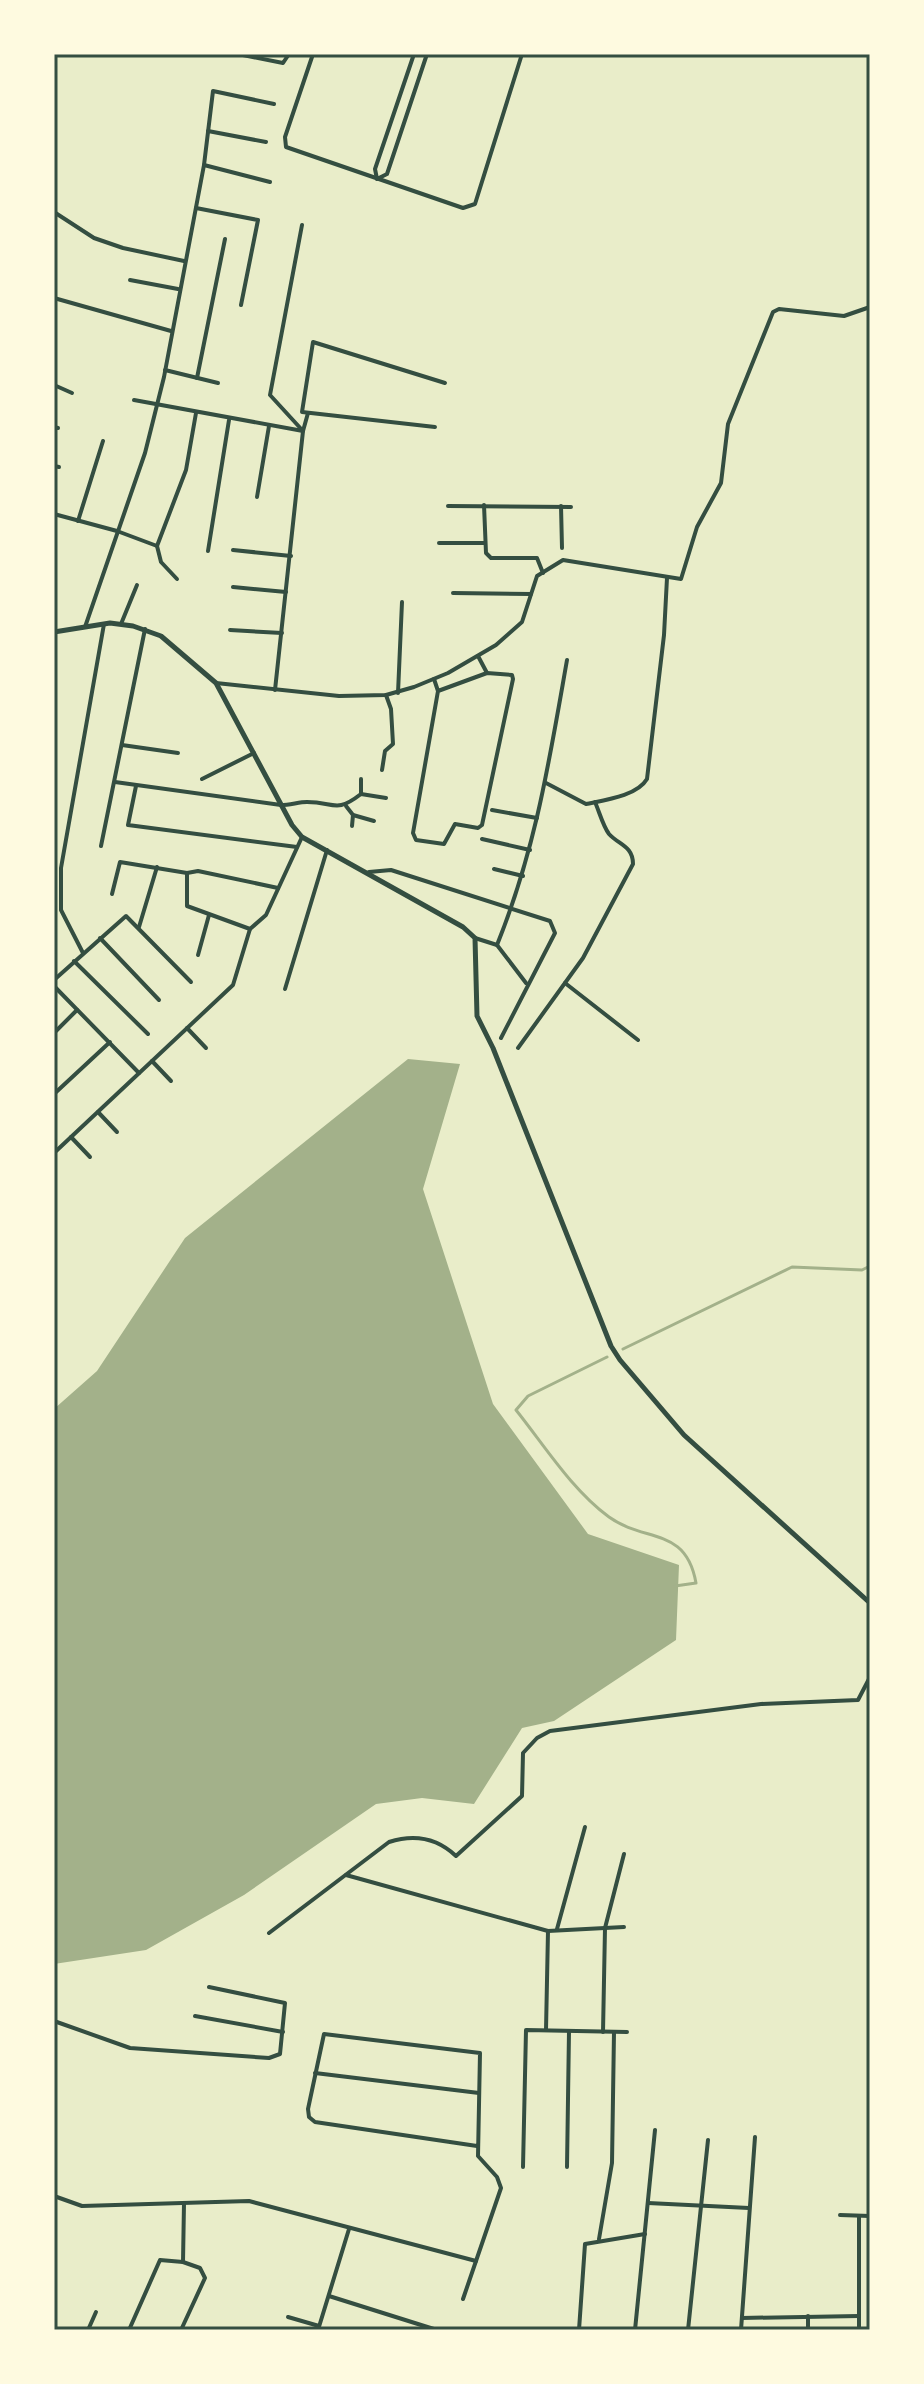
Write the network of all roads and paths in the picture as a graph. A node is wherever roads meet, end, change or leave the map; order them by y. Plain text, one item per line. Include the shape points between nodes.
1 (238, 54) edge
2 (289, 54) edge
3 (313, 54) edge
4 (414, 54) edge
5 (427, 54) edge
6 (522, 54) edge
7 (274, 104) dead end
8 (208, 131) junction
9 (266, 142) dead end
10 (204, 165) junction
11 (377, 179) junction
12 (270, 182) dead end
13 (196, 208) junction
14 (54, 212) edge
15 (302, 225) dead end
16 (225, 239) dead end
17 (184, 261) junction
18 (130, 280) dead end
19 (178, 289) junction
20 (54, 298) edge
21 (241, 305) dead end
22 (870, 307) edge
23 (172, 331) junction
24 (165, 370) junction
25 (197, 378) junction
26 (218, 383) dead end
27 (445, 383) dead end
28 (54, 385) edge
29 (72, 393) dead end
30 (134, 400) dead end
31 (156, 404) junction
32 (196, 413) junction
33 (308, 413) junction
34 (229, 420) junction
35 (269, 426) junction
36 (435, 427) dead end
37 (303, 431) junction
38 (103, 441) dead end
39 (257, 497) dead end
40 (484, 505) junction
41 (448, 506) dead end
42 (561, 506) junction
43 (571, 507) dead end
44 (54, 514) edge
45 (78, 521) junction
46 (117, 531) junction
47 (439, 543) dead end
48 (485, 543) junction
49 (157, 546) junction
50 (562, 548) dead end
51 (233, 550) dead end
52 (208, 551) dead end
53 (291, 556) junction
54 (543, 573) junction
55 (667, 578) junction
56 (177, 579) dead end
57 (137, 585) dead end
58 (233, 587) dead end
59 (287, 592) junction
60 (453, 593) dead end
61 (532, 594) junction
62 (402, 602) dead end
63 (104, 624) junction
64 (121, 624) junction
65 (85, 627) junction
66 (145, 629) junction
67 (230, 630) dead end
68 (54, 632) edge
69 (282, 633) junction
70 (478, 656) junction
71 (567, 660) dead end
72 (487, 673) junction
73 (434, 679) junction
74 (216, 683) junction
75 (275, 690) junction
76 (438, 691) junction
77 (398, 693) junction
78 (386, 695) junction
79 (122, 745) junction
80 (178, 753) dead end
81 (254, 753) junction
82 (382, 770) dead end
83 (202, 779) dead end
84 (361, 779) dead end
85 (115, 782) junction
86 (546, 783) junction
87 (136, 786) junction
88 (361, 794) junction
89 (386, 798) dead end
90 (595, 802) junction
91 (281, 805) junction
92 (346, 806) junction
93 (492, 810) dead end
94 (353, 815) junction
95 (538, 818) junction
96 (374, 821) dead end
97 (352, 826) dead end
98 (302, 837) junction
99 (482, 839) dead end
100 (101, 846) dead end
101 (297, 847) junction
102 (327, 850) junction
103 (530, 850) junction
104 (157, 867) junction
105 (494, 869) dead end
106 (369, 872) junction
107 (187, 873) junction
108 (523, 876) junction
109 (278, 888) junction
110 (112, 894) dead end
111 (511, 908) junction
112 (209, 915) junction
113 (139, 927) junction
114 (250, 929) junction
115 (100, 937) junction
116 (475, 938) junction
117 (497, 945) junction
118 (83, 953) junction
119 (198, 955) dead end
120 (74, 961) junction
121 (191, 982) dead end
122 (54, 983) edge
123 (526, 983) junction
124 (565, 983) junction
125 (285, 989) dead end
126 (159, 1000) dead end
127 (77, 1010) junction
128 (187, 1028) junction
129 (54, 1033) edge
130 (148, 1034) dead end
131 (501, 1038) dead end
132 (638, 1040) dead end
133 (110, 1042) junction
134 (206, 1048) dead end
135 (518, 1048) dead end
136 (152, 1061) junction
137 (139, 1073) junction
138 (171, 1081) dead end
139 (54, 1094) edge
140 (98, 1112) junction
141 (117, 1132) dead end
142 (71, 1137) junction
143 (54, 1153) edge
144 (90, 1157) dead end
145 (870, 1603) edge
146 (870, 1677) edge
147 (585, 1827) dead end
148 (624, 1854) dead end
149 (346, 1875) junction
150 (624, 1927) dead end
151 (605, 1928) junction
152 (556, 1930) junction
153 (548, 1931) junction
154 (269, 1933) dead end
155 (209, 1987) dead end
156 (195, 2016) dead end
157 (54, 2021) edge
158 (546, 2030) junction
159 (569, 2031) junction
160 (284, 2032) junction
161 (603, 2032) junction
162 (614, 2032) junction
163 (627, 2032) dead end
164 (314, 2073) junction
165 (479, 2093) junction
166 (655, 2130) dead end
167 (755, 2137) dead end
168 (708, 2140) dead end
169 (477, 2146) junction
170 (523, 2167) dead end
171 (567, 2167) dead end
172 (54, 2196) edge
173 (184, 2203) junction
174 (648, 2203) junction
175 (701, 2206) junction
176 (750, 2208) junction
177 (840, 2215) dead end
178 (859, 2216) junction
179 (870, 2216) edge
180 (349, 2228) junction
181 (645, 2234) junction
182 (599, 2239) junction
183 (476, 2261) junction
184 (183, 2262) junction
185 (329, 2296) junction
186 (463, 2299) dead end
187 (96, 2312) dead end
188 (808, 2316) junction
189 (859, 2316) junction
190 (288, 2317) dead end
191 (742, 2318) junction
192 (318, 2328) edge
193 (88, 2330) edge
194 (129, 2330) edge
195 (181, 2330) edge
196 (437, 2330) edge
197 (579, 2330) edge
198 (635, 2330) edge
199 (688, 2330) edge
200 (741, 2330) edge
201 (808, 2330) edge
202 (859, 2330) edge

1 - 2 street via 283,63
3 - 11 street via 286,147
4 - 11 street via 375,169
5 - 11 street via 387,174
6 - 11 street via 471,208
7 - 8 street via 213,91
8 - 9 street
8 - 10 street
10 - 12 street
10 - 13 street
13 - 17 street
13 - 21 street via 258,220
14 - 17 street via 94,238
15 - 37 street via 270,395
16 - 25 street
17 - 19 street
18 - 19 street
19 - 23 street
20 - 23 street
22 - 55 street via 844,316 773,312 728,424 721,483 697,527 684,575
23 - 24 street
24 - 25 street
24 - 31 street
25 - 26 street
27 - 33 street via 313,342 302,412
28 - 29 street
30 - 31 street
31 - 32 street
31 - 46 street
32 - 34 street
32 - 49 street via 181,487
33 - 36 street
33 - 37 street
34 - 35 street
34 - 52 street
35 - 37 street
35 - 39 street
37 - 53 street
38 - 45 street
40 - 41 street
40 - 42 street
40 - 48 street
42 - 43 street
42 - 50 street
44 - 45 street
45 - 46 street
46 - 49 street
46 - 65 street
47 - 48 street
48 - 54 street via 491,558 537,558
49 - 56 street via 161,562
51 - 53 street
53 - 59 street
54 - 55 street via 575,559
54 - 61 street
55 - 90 street via 647,779 631,791
57 - 64 street
58 - 59 street
59 - 69 street
60 - 61 street
61 - 70 street via 522,622
62 - 77 street
63 - 64 street
63 - 65 street
63 - 118 street via 61,868 61,910
64 - 66 street
65 - 68 street
66 - 74 street via 161,636
66 - 79 street
67 - 69 street
69 - 75 street
70 - 72 street
70 - 73 street
71 - 86 street
72 - 76 street
72 - 76 street via 513,679 482,825 455,824 444,844 416,840 413,833
73 - 76 street
73 - 77 street
74 - 75 street
74 - 81 street
75 - 78 street
77 - 78 street
78 - 82 street via 393,744 385,751
79 - 80 street
79 - 85 street
81 - 83 street
81 - 91 street
84 - 88 street
85 - 87 street
85 - 100 street
86 - 90 street via 586,804
86 - 95 street
87 - 91 street
87 - 101 street via 128,825
88 - 89 street
88 - 92 street
90 - 124 street via 609,834 623,842 633,864
91 - 92 street
91 - 98 street
92 - 94 street
93 - 95 street
94 - 96 street
94 - 97 street
95 - 103 street
98 - 101 street
98 - 102 street
99 - 103 street
101 - 109 street
102 - 106 street
102 - 125 street
103 - 108 street
104 - 107 street
104 - 110 street via 120,862
104 - 113 street
105 - 108 street
106 - 111 street via 391,870
106 - 116 street
107 - 109 street
107 - 112 street via 187,906
108 - 111 street
109 - 114 street via 266,915
111 - 117 street
111 - 123 street via 539,915 555,929
112 - 114 street
112 - 119 street
113 - 115 street via 126,916
113 - 121 street
114 - 128 street via 233,985
115 - 118 street
115 - 126 street
116 - 117 street
116 - 145 street via 477,1016 611,1346 684,1435
117 - 123 street
118 - 120 street
120 - 122 street
120 - 130 street
122 - 127 street
123 - 131 street
124 - 132 street
124 - 135 street
127 - 129 street
127 - 133 street
128 - 134 street
128 - 136 street
133 - 137 street
133 - 139 street
136 - 137 street
136 - 138 street
137 - 140 street
140 - 141 street
140 - 142 street
142 - 143 street
142 - 144 street
146 - 149 street via 858,1700 761,1704 550,1731 523,1753 522,1796 456,1856 436,1842 405,1838 389,1842
147 - 152 street
148 - 151 street
149 - 153 street
149 - 154 street
150 - 151 street
151 - 152 street
151 - 161 street
152 - 153 street
153 - 158 street
155 - 160 street via 281,2000 286,2010
156 - 160 street
157 - 160 street via 130,2048 269,2058 280,2054
158 - 159 street
158 - 170 street via 526,2030
159 - 161 street
159 - 171 street
161 - 162 street
162 - 163 street
162 - 182 street via 612,2163
164 - 165 street
164 - 165 street via 324,2034 403,2042 480,2053
164 - 169 street via 308,2109 315,2122
165 - 169 street
166 - 174 street
167 - 176 street
168 - 175 street
169 - 183 street via 481,2163 501,2188
172 - 173 street via 82,2206
173 - 180 street via 249,2201
173 - 184 street
174 - 175 street
174 - 181 street
175 - 176 street
175 - 199 street
176 - 191 street
177 - 178 street
178 - 179 street
178 - 189 street
180 - 183 street
180 - 185 street
181 - 182 street
181 - 198 street
182 - 197 street via 585,2244
183 - 186 street
184 - 194 street via 160,2260
184 - 195 street via 200,2268 205,2278
185 - 192 street
185 - 196 street
187 - 193 street
188 - 189 street
188 - 191 street
188 - 201 street
189 - 202 street
190 - 192 street
191 - 200 street

